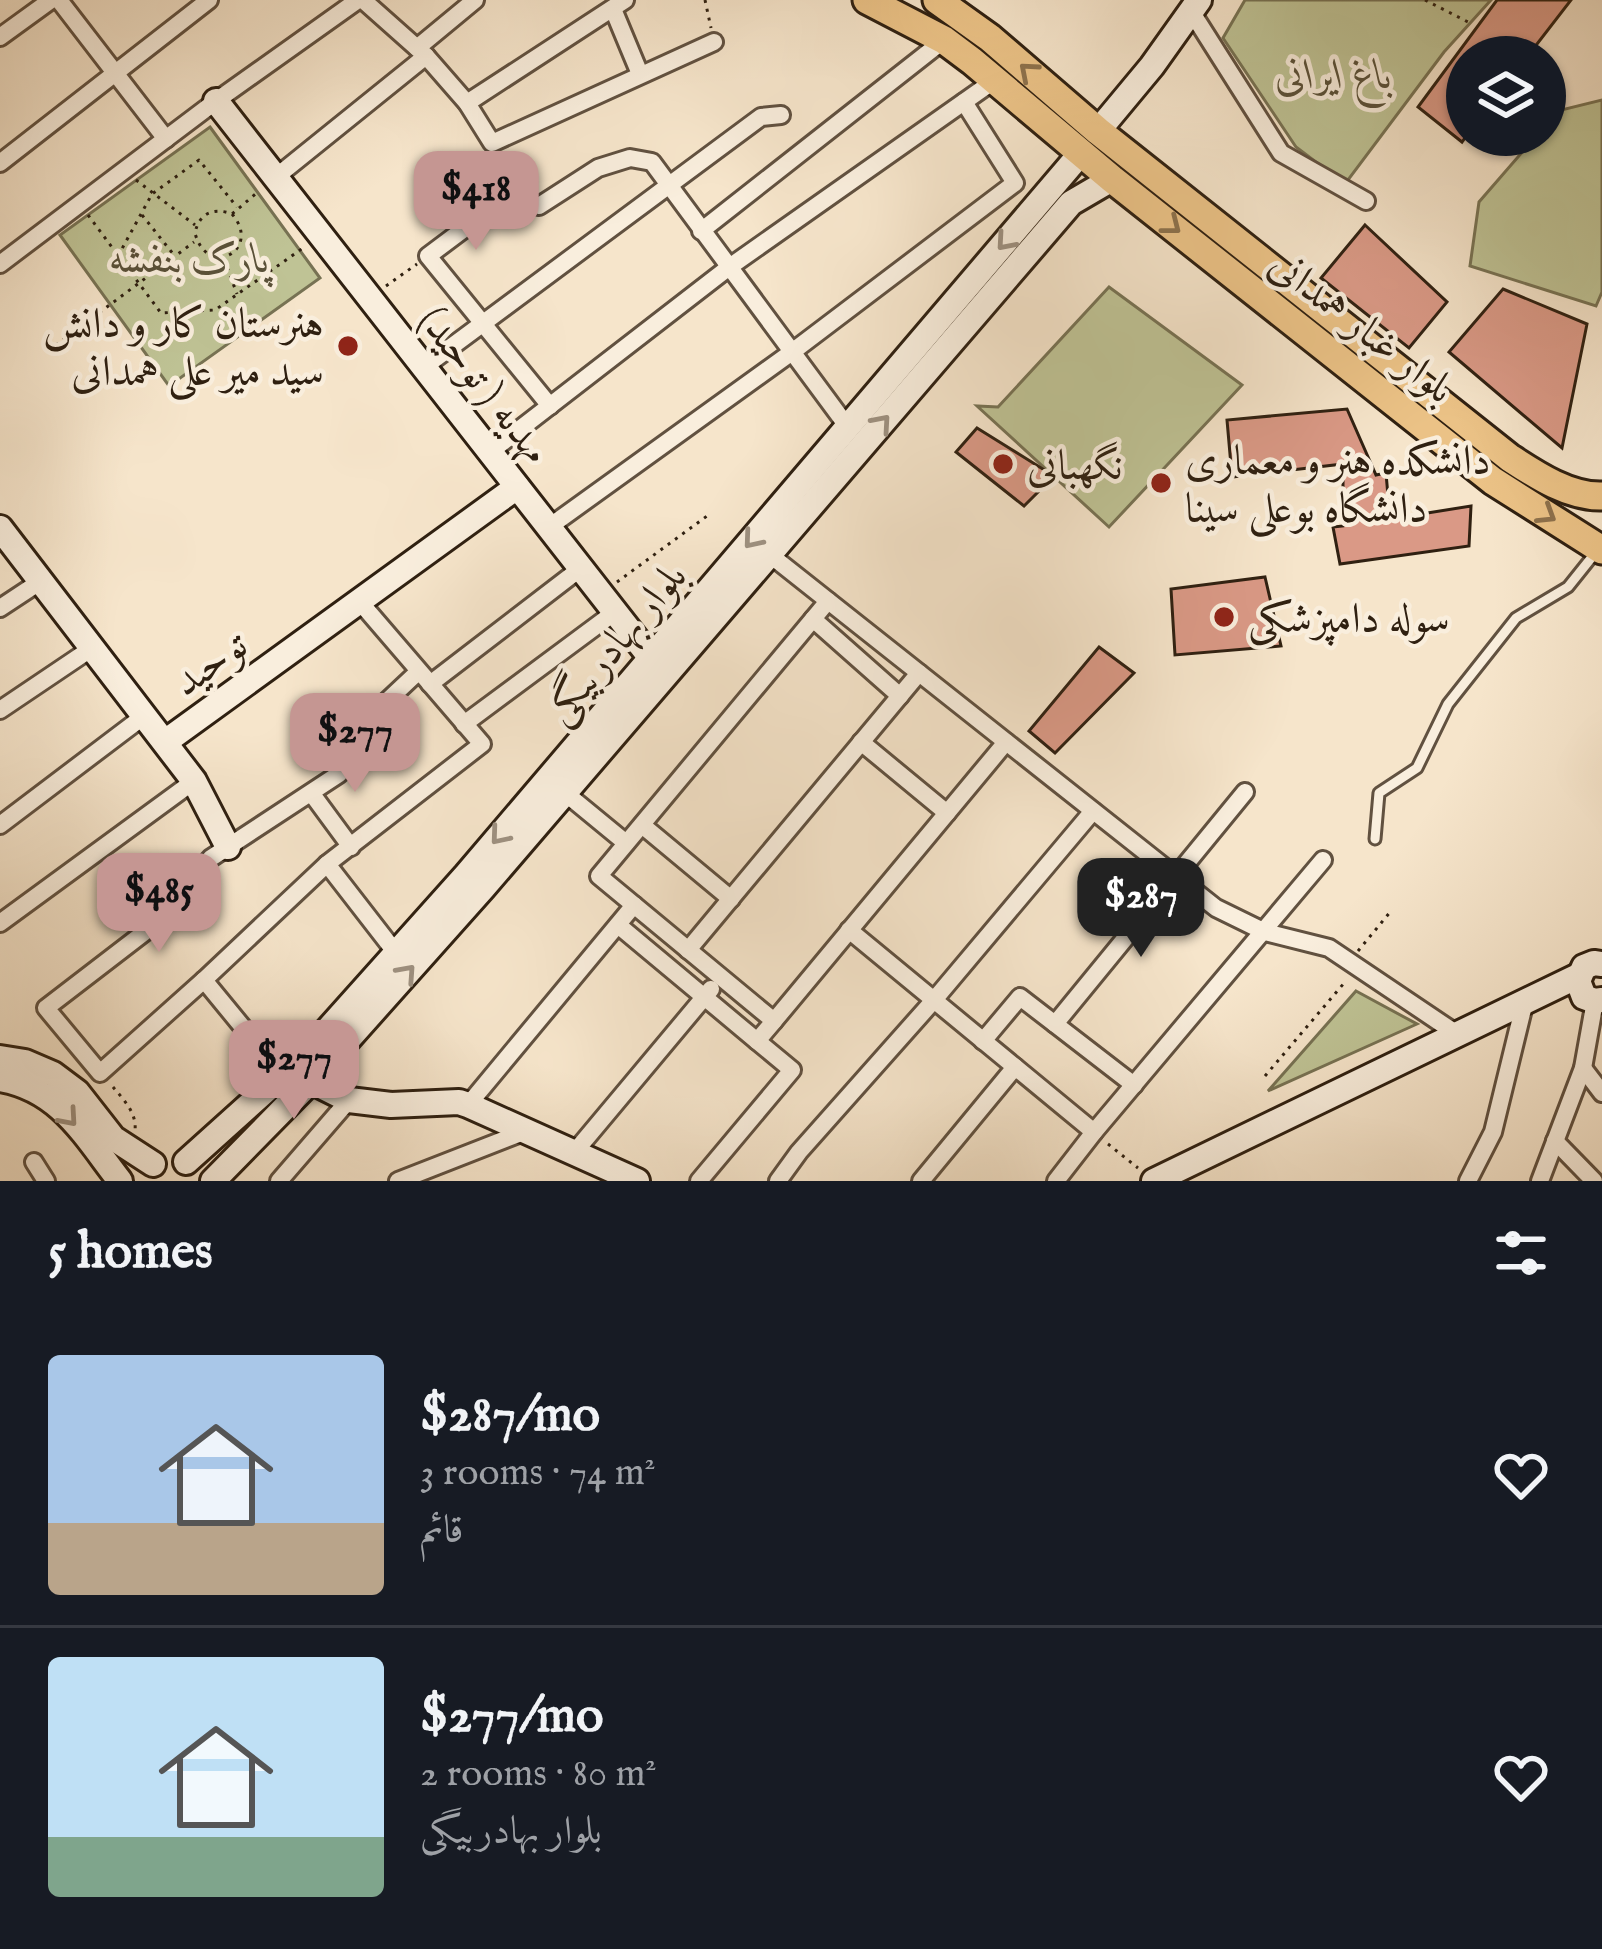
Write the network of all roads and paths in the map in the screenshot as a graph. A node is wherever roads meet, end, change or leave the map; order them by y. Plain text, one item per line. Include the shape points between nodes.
1 (209, 0) edge
2 (360, 0) edge
3 (475, 0) edge
4 (705, 0) edge
5 (867, 0) edge
6 (937, 0) edge
7 (1429, 1) edge
8 (62, 2) edge
9 (619, 4) edge
10 (1195, 5) edge
11 (1470, 23) dead end
12 (0, 37) edge
13 (944, 40) junction
14 (714, 42) joint
15 (422, 52) junction
16 (114, 71) junction
17 (640, 74) junction
18 (995, 80) junction
19 (216, 101) junction
20 (964, 102) junction
21 (467, 104) junction
22 (781, 115) dead end
23 (166, 139) junction
24 (1098, 143) junction
25 (0, 163) edge
26 (125, 170) junction
27 (276, 177) junction
28 (1112, 179) junction
29 (666, 185) junction
30 (152, 194) junction
31 (1366, 201) dead end
32 (80, 204) junction
33 (539, 206) dead end
34 (238, 208) junction
35 (492, 208) dead end
36 (141, 214) junction
37 (232, 214) junction
38 (197, 226) junction
39 (701, 231) junction
40 (321, 235) junction
41 (196, 240) junction
42 (118, 256) junction
43 (175, 256) junction
44 (428, 256) junction
45 (224, 257) junction
46 (0, 264) edge
47 (728, 268) junction
48 (138, 283) junction
49 (237, 294) junction
50 (370, 298) junction
51 (481, 323) junction
52 (56, 345) dead end
53 (791, 352) junction
54 (424, 367) junction
55 (550, 406) junction
56 (847, 426) junction
57 (490, 452) junction
58 (518, 487) junction
59 (1602, 496) edge
60 (707, 516) dead end
61 (549, 527) junction
62 (0, 528) edge
63 (1601, 549) edge
64 (769, 554) junction
65 (581, 568) junction
66 (41, 581) junction
67 (828, 601) junction
68 (359, 602) junction
69 (608, 603) junction
70 (0, 608) edge
71 (813, 619) junction
72 (92, 648) junction
73 (659, 664) junction
74 (919, 673) junction
75 (424, 678) junction
76 (900, 696) junction
77 (0, 710) edge
78 (144, 716) junction
79 (464, 724) junction
80 (165, 742) junction
81 (861, 742) junction
82 (1006, 742) junction
83 (194, 782) junction
84 (565, 792) junction
85 (1245, 792) dead end
86 (312, 794) junction
87 (1093, 811) junction
88 (947, 813) junction
89 (0, 825) edge
90 (642, 825) junction
91 (1375, 839) dead end
92 (626, 843) junction
93 (229, 847) junction
94 (351, 847) junction
95 (1324, 860) dead end
96 (327, 865) junction
97 (1175, 876) junction
98 (730, 898) junction
99 (634, 905) junction
100 (1390, 910) dead end
101 (0, 923) edge
102 (617, 926) junction
103 (849, 930) junction
104 (1264, 932) junction
105 (688, 950) junction
106 (397, 953) junction
107 (1354, 964) junction
108 (1596, 967) edge
109 (721, 977) junction
110 (204, 980) junction
111 (704, 997) junction
112 (934, 1000) junction
113 (1598, 1000) edge
114 (1526, 1001) junction
115 (774, 1021) junction
116 (1055, 1024) junction
117 (1457, 1034) junction
118 (757, 1041) junction
119 (983, 1041) junction
120 (0, 1058) edge
121 (1016, 1067) junction
122 (1583, 1068) junction
123 (100, 1073) junction
124 (282, 1075) junction
125 (1265, 1076) dead end
126 (0, 1079) edge
127 (310, 1081) junction
128 (1134, 1085) junction
129 (1602, 1093) edge
130 (349, 1100) junction
131 (468, 1105) junction
132 (526, 1131) junction
133 (1094, 1132) junction
134 (1555, 1141) junction
135 (130, 1149) junction
136 (573, 1154) junction
137 (34, 1162) dead end
138 (186, 1162) junction
139 (146, 1173) edge
140 (1146, 1175) edge
141 (46, 1181) edge
142 (119, 1181) edge
143 (209, 1181) edge
144 (279, 1181) edge
145 (398, 1181) edge
146 (637, 1181) edge
147 (699, 1181) edge
148 (778, 1181) edge
149 (920, 1181) edge
150 (1056, 1181) edge
151 (1468, 1181) edge
152 (1540, 1181) edge
153 (1594, 1181) edge

1 - 16 street
2 - 15 street
2 - 19 street
3 - 15 street
4 - 14 path
5 - 13 main road
24 -> 6 main road via 990,38
7 - 11 path
8 - 12 street
8 - 16 street
9 - 17 street
9 - 21 street
10 - 24 main road, بلوار بهادربیگی
10 - 31 street via 1281,153
13 - 18 main road
13 - 39 street
14 - 17 street
15 - 21 street
15 - 27 street
16 - 23 street
16 - 25 street
17 - 21 street via 493,143
18 - 20 street
18 - 24 main road
19 - 23 street
19 - 27 main road, مهدیه ( توحید)
20 - 47 street
20 - 53 street via 1015,183
22 - 29 street via 761,117
23 - 26 street
24 - 28 main road, بلوار غبار همدانی
24 -> 56 main road, بلوار بهادربیگی
24 - 59 main road, بلوار غبار همدانی via 1510,458 1544,480
26 - 30 path
26 - 32 street
27 - 34 path
27 - 40 main road, مهدیه ( توحید)
28 -> 63 main road, بلوار غبار همدانی via 1493,481
64 -> 28 main road, بلوار بهادربیگی via 1072,203
29 - 33 street via 652,162 630,158 598,168
29 - 39 street
29 - 51 street
30 - 34 path via 199,160
30 - 36 path
30 - 38 path
32 - 42 path
32 - 46 street
34 - 37 path
35 - 44 street
36 - 42 path
36 - 43 path
37 - 38 path via 212,211
37 - 45 path via 243,238
38 - 41 path
39 - 47 street
40 - 49 path
40 - 50 main road, مهدیه ( توحید)
41 - 43 path
41 - 45 path
42 - 48 path
43 - 48 path
44 - 50 path
44 - 51 street
45 - 49 path
47 - 53 street
47 - 55 street
48 - 49 path via 160,313 215,310
48 - 52 path
50 - 54 main road, مهدیه ( توحید)
51 - 54 street
51 - 55 street
53 - 56 street
53 - 61 street
54 - 57 main road, مهدیه ( توحید)
55 - 57 street
56 -> 73 main road, بلوار بهادربیگی
57 - 58 main road, مهدیه ( توحید)
58 - 61 main road, مهدیه ( توحید)
58 - 68 main road, توحید
60 - 69 path
61 - 65 main road, مهدیه ( توحید)
62 - 66 main road, توحید
63 - 91 lane via 1568,587 1516,618 1448,704 1417,768 1379,793
64 - 67 street
64 - 73 main road, بلوار بهادربیگی
65 - 69 main road, مهدیه ( توحید)
65 - 75 street
66 - 70 street
66 - 72 main road, توحید
67 - 71 street
67 - 74 street
68 - 75 street
68 - 80 main road, توحید
69 - 73 main road, مهدیه ( توحید)
69 - 79 street
71 - 76 street
71 - 90 street
72 - 77 street
72 - 78 main road, توحید
73 - 84 main road, بلوار بهادربیگی
73 -> 106 main road, بلوار بهادربیگی
74 - 76 street
74 - 82 street
75 - 79 street
75 - 86 street via 370,717 347,766
76 - 81 street
78 - 80 main road, توحید
78 - 89 street
79 - 94 street via 482,744
80 - 83 main road
81 - 88 street
81 - 98 street
82 - 87 street
82 - 88 street
83 - 93 main road
83 - 101 street
84 - 92 street
127 -> 84 main road, بلوار بهادربیگی
85 - 97 street
86 - 93 street
86 - 94 street
87 - 97 street
87 - 112 street
88 - 103 street
90 - 92 street
90 - 98 street
92 - 99 street via 599,876
93 - 123 street via 211,858 168,916 46,1008
94 - 96 street
95 - 104 street
96 - 106 street
96 - 110 street
97 - 104 street
97 - 116 street
98 - 105 street
99 - 102 street
99 - 105 street
100 - 107 path
102 - 111 street
102 - 131 street
103 - 112 street
103 - 115 street
104 - 107 street via 1329,948
104 - 128 street
105 - 109 street
106 - 124 main road, بلوار بهادربیگی
107 - 117 street
107 - 125 path
108 - 113 main road via 1581,992
108 - 114 main road
109 - 111 street
109 - 115 street
110 - 123 street
110 - 124 street
111 - 118 street
111 - 136 street
112 - 119 street
112 - 148 street
113 - 122 street
114 - 117 main road
114 - 151 street via 1492,1132
115 - 118 street
116 - 119 street via 1020,997
116 - 128 street
117 - 140 main road
118 - 147 street via 792,1070
119 - 121 street
120 - 135 main road via 53,1074
121 - 133 street
121 - 149 street
122 - 129 street
122 - 134 street
123 - 135 path via 136,1121
124 - 138 main road, بلوار بهادربیگی
126 -> 142 main road via 42,1092 62,1108
127 - 130 main road
127 - 143 main road, بلوار بهادربیگی
128 - 133 street
130 - 131 main road
130 - 144 street
131 - 132 main road
132 - 136 main road
132 - 145 street
133 - 140 path
133 - 150 street
134 - 152 street
134 - 153 street
135 - 139 main road
136 - 146 main road
137 - 141 street
138 - 139 main road via 164,1160
138 - 143 main road

